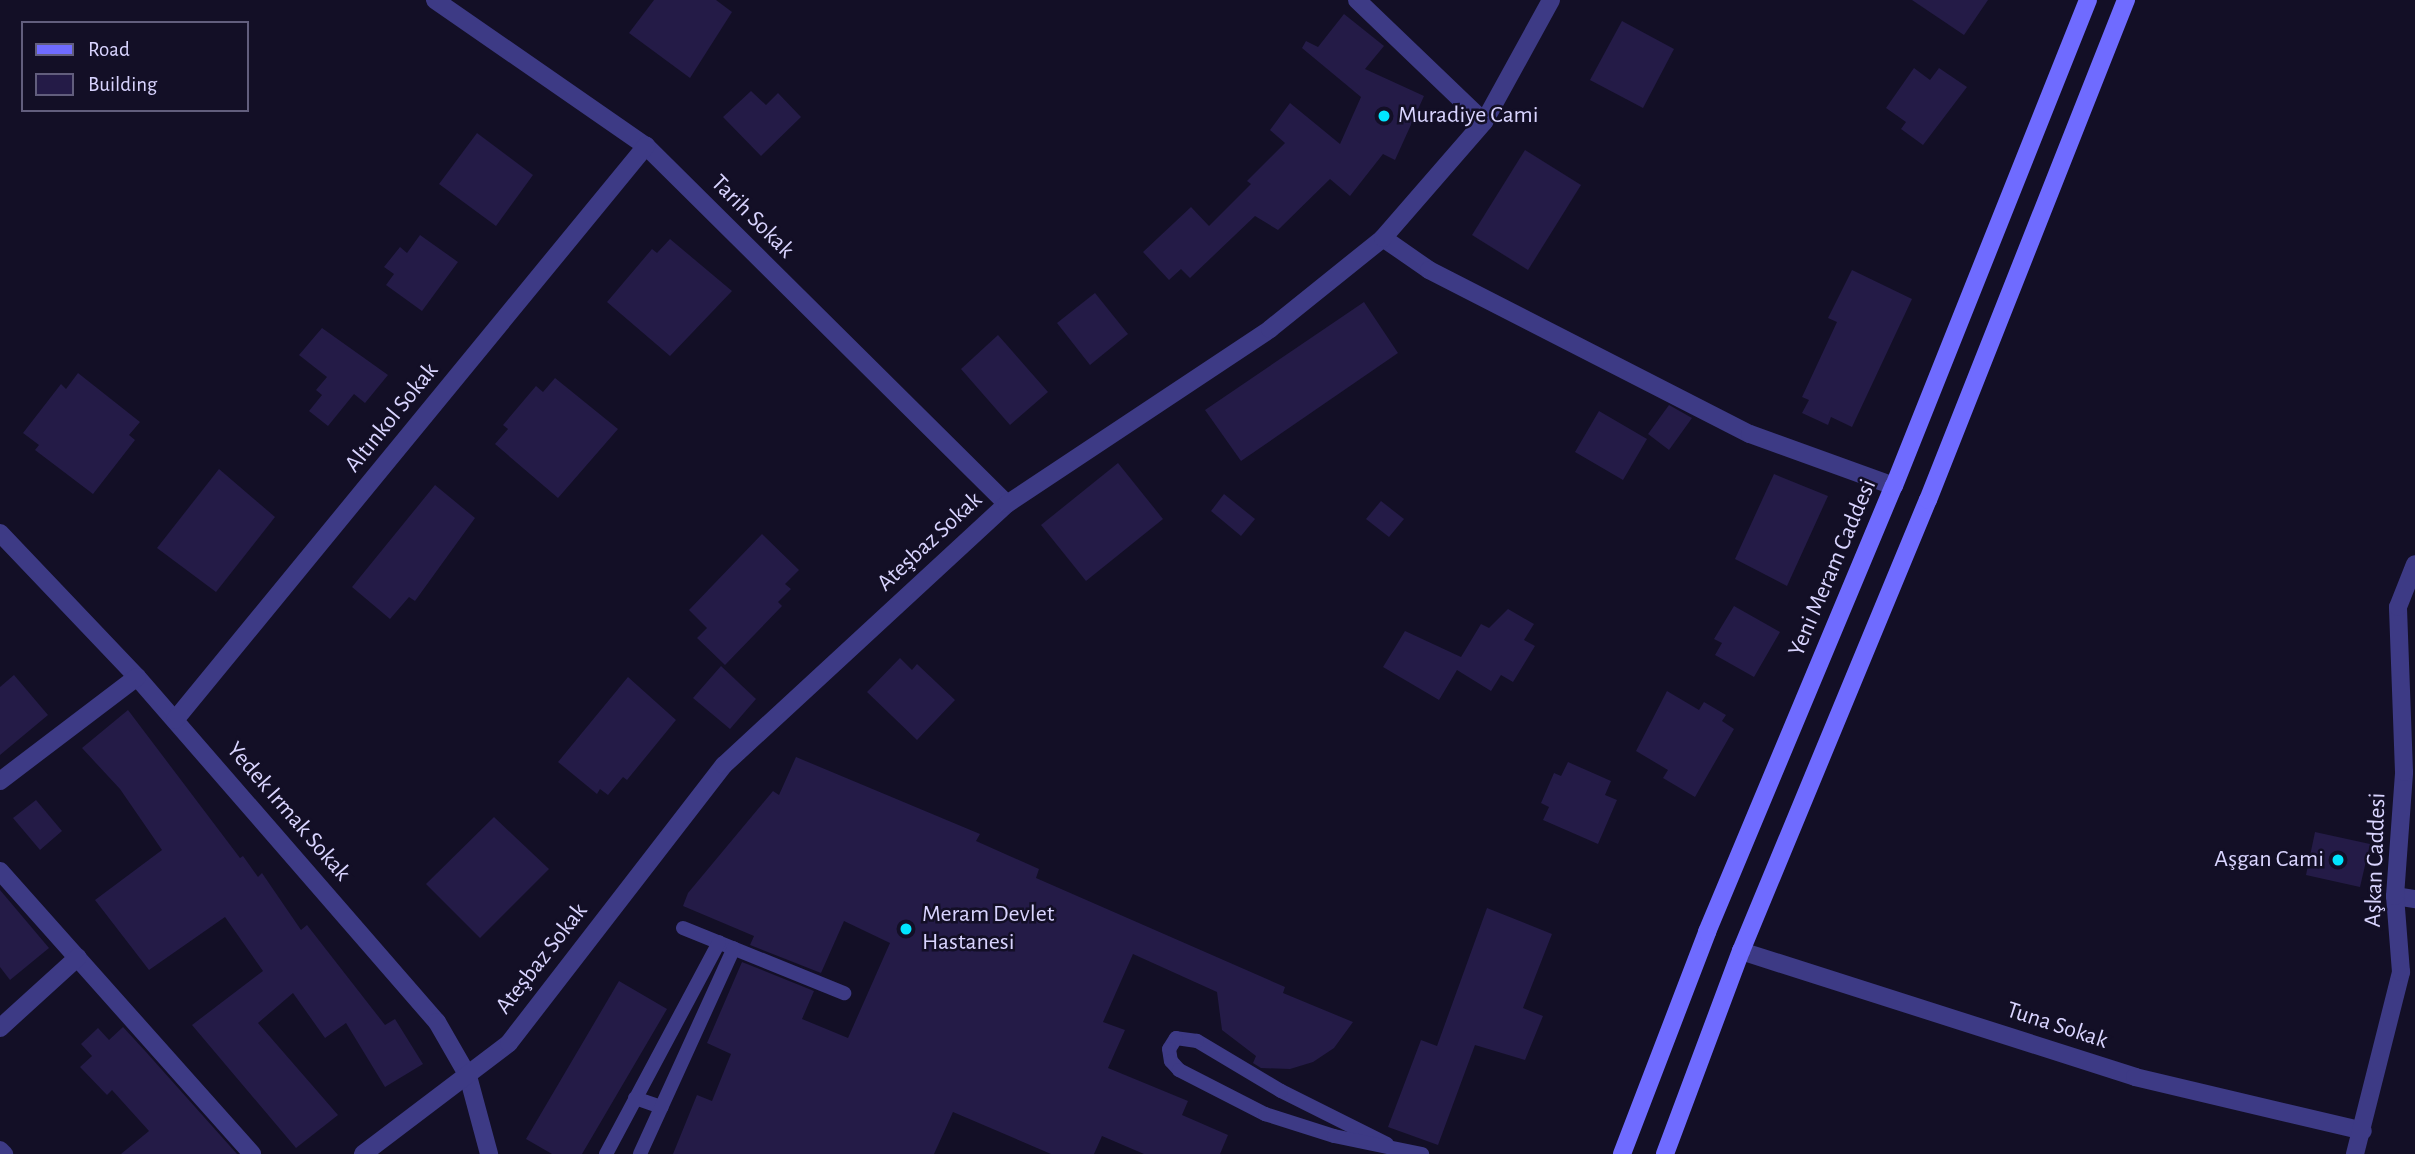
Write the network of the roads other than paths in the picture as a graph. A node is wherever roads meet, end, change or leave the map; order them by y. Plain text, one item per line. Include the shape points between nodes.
1 (435, 0) edge
2 (1357, 0) edge
3 (1551, 0) edge
4 (2088, 0) edge
5 (2126, 0) edge
6 (1484, 122) junction
7 (646, 146) junction
8 (1383, 238) junction
9 (1894, 486) junction
10 (1007, 504) junction
11 (0, 533) edge
12 (2415, 564) edge
13 (137, 677) junction
14 (176, 720) junction
15 (0, 781) edge
16 (0, 871) edge
17 (2395, 896) junction
18 (2415, 900) edge
19 (683, 928) dead end
20 (719, 942) junction
21 (734, 948) junction
22 (1741, 951) junction
23 (78, 957) junction
24 (845, 993) dead end
25 (0, 1028) edge
26 (468, 1076) junction
27 (635, 1098) junction
28 (661, 1107) junction
29 (2363, 1131) junction
30 (1387, 1144) junction
31 (0, 1150) edge
32 (4, 1154) edge
33 (252, 1154) edge
34 (363, 1154) edge
35 (489, 1154) edge
36 (606, 1154) edge
37 (640, 1154) edge
38 (1422, 1154) edge
39 (1622, 1154) edge
40 (1665, 1154) edge
41 (2355, 1154) edge

1 - 7 street, Tarih Sokak
2 - 6 street
3 - 6 street, Ateşbaz Sokak
4 - 9 main road, Yeni Meram Caddesi
5 - 22 main road via 1928,500
6 - 8 street, Ateşbaz Sokak
7 - 10 street, Tarih Sokak
7 - 14 street, Altınkol Sokak
8 - 9 street via 1429,270 1750,434
8 - 10 street, Ateşbaz Sokak via 1270,329
9 - 39 main road, Yeni Meram Caddesi via 1707,932
10 - 26 street, Ateşbaz Sokak via 724,765 509,1043
11 - 13 street, Yedek Irmak Sokak
12 - 17 street, Aşkan Caddesi via 2398,607 2404,772
13 - 14 street, Yedek Irmak Sokak
13 - 15 street
14 - 26 street, Yedek Irmak Sokak via 437,1022
16 - 23 street
17 - 18 street
17 - 29 street, Aşkan Caddesi via 2401,972
19 - 20 lane
20 - 21 lane
20 - 27 lane
21 - 24 lane
21 - 28 lane
22 - 29 street, Tuna Sokak via 2135,1076
22 - 40 main road
23 - 25 street
23 - 33 street
26 - 34 street, Ateşbaz Sokak
26 - 35 street, Yedek Irmak Sokak
27 - 28 lane
27 - 36 lane
28 - 37 lane
29 - 41 street, Aşkan Caddesi
30 - 30 lane via 1281,1091 1197,1041 1176,1038 1169,1049 1179,1070 1265,1114 1334,1136
30 - 38 lane
31 - 32 street

